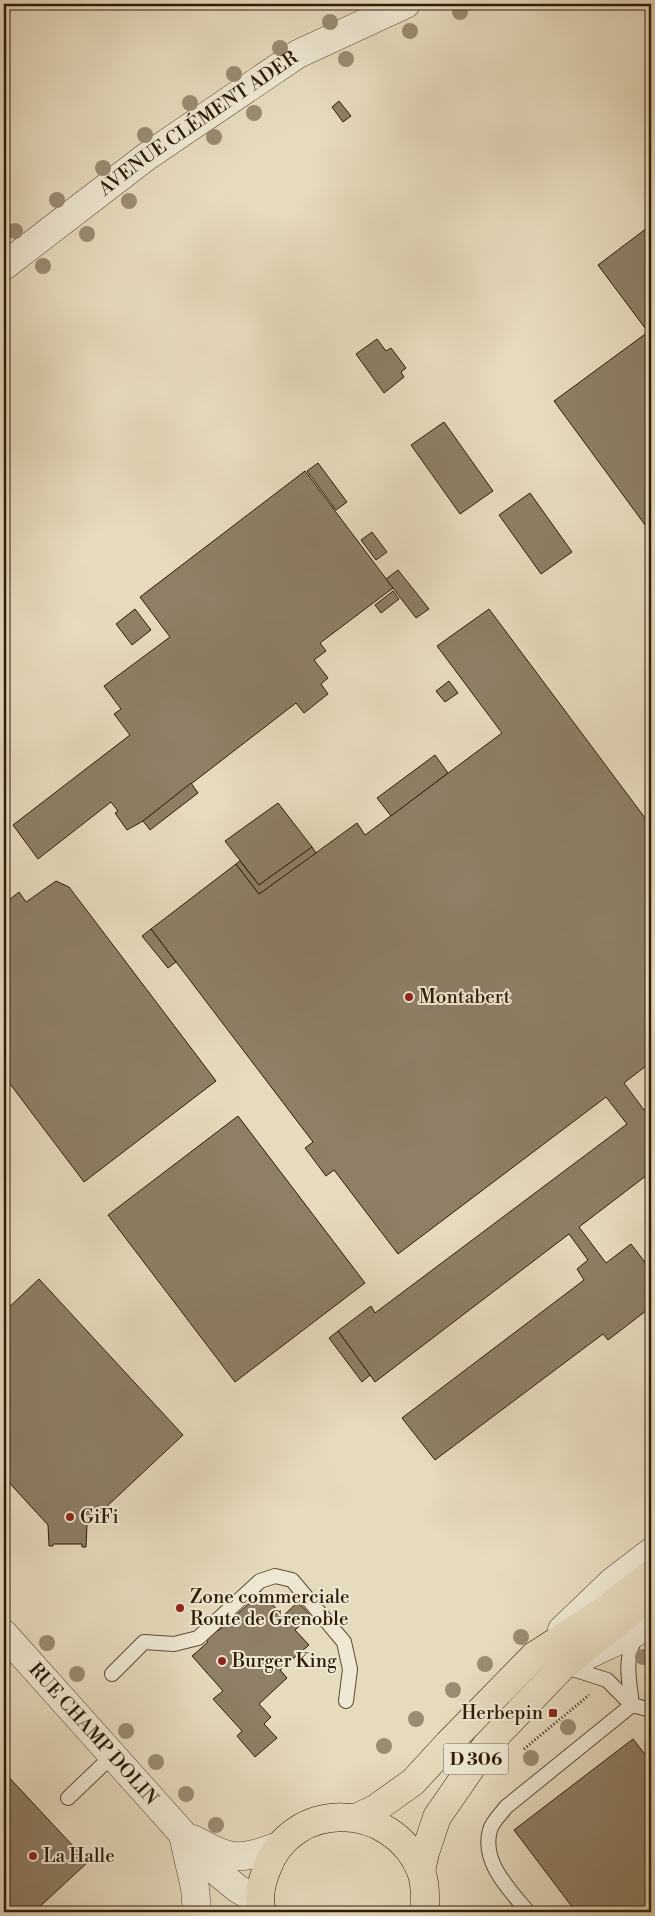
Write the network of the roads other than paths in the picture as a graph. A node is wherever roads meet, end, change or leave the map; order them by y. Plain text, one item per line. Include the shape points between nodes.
1 (406, 4) edge
2 (4, 266) edge
3 (651, 1552) edge
4 (651, 1574) edge
5 (651, 1596) edge
6 (648, 1627) edge
7 (4, 1634) edge
8 (534, 1656) junction
9 (564, 1666) junction
10 (112, 1674) dead end
11 (346, 1701) dead end
12 (632, 1706) junction
13 (651, 1710) edge
14 (113, 1755) junction
15 (68, 1798) dead end
16 (358, 1818) junction
17 (183, 1833) junction
18 (279, 1846) junction
19 (421, 1871) junction
20 (260, 1908) edge
21 (197, 1912) edge
22 (425, 1912) edge
23 (528, 1912) edge

1 - 2 street, AVENUE CLÉMENT ADER via 298,54 146,157
3 - 8 street via 612,1582
4 - 8 main road, D 306 via 605,1610
5 - 9 main road, D 306
6 - 9 street
6 - 12 lane via 630,1646 628,1668
7 - 14 street, RUE CHAMP DOLIN
8 - 16 main road, D 306 via 413,1782
9 - 12 lane via 606,1680
9 - 19 main road, D 306 via 486,1746 443,1806
10 - 11 lane via 144,1642 174,1644 198,1638 260,1581 275,1576 292,1580 344,1642 350,1669
12 - 13 lane
12 - 23 lane via 506,1807 490,1828 488,1847 496,1870
14 - 15 lane
14 - 17 street, RUE CHAMP DOLIN
16 - 18 main road via 336,1816 314,1821
16 - 19 main road via 385,1828 400,1840
17 - 18 street, RUE CHAMP DOLIN via 220,1853 234,1856 252,1856
17 - 20 street, RUE CHAMP DOLIN via 222,1877
17 - 21 street, RUE CHAMP DOLIN
18 - 20 main road via 268,1863 262,1882
19 - 22 main road via 426,1892

